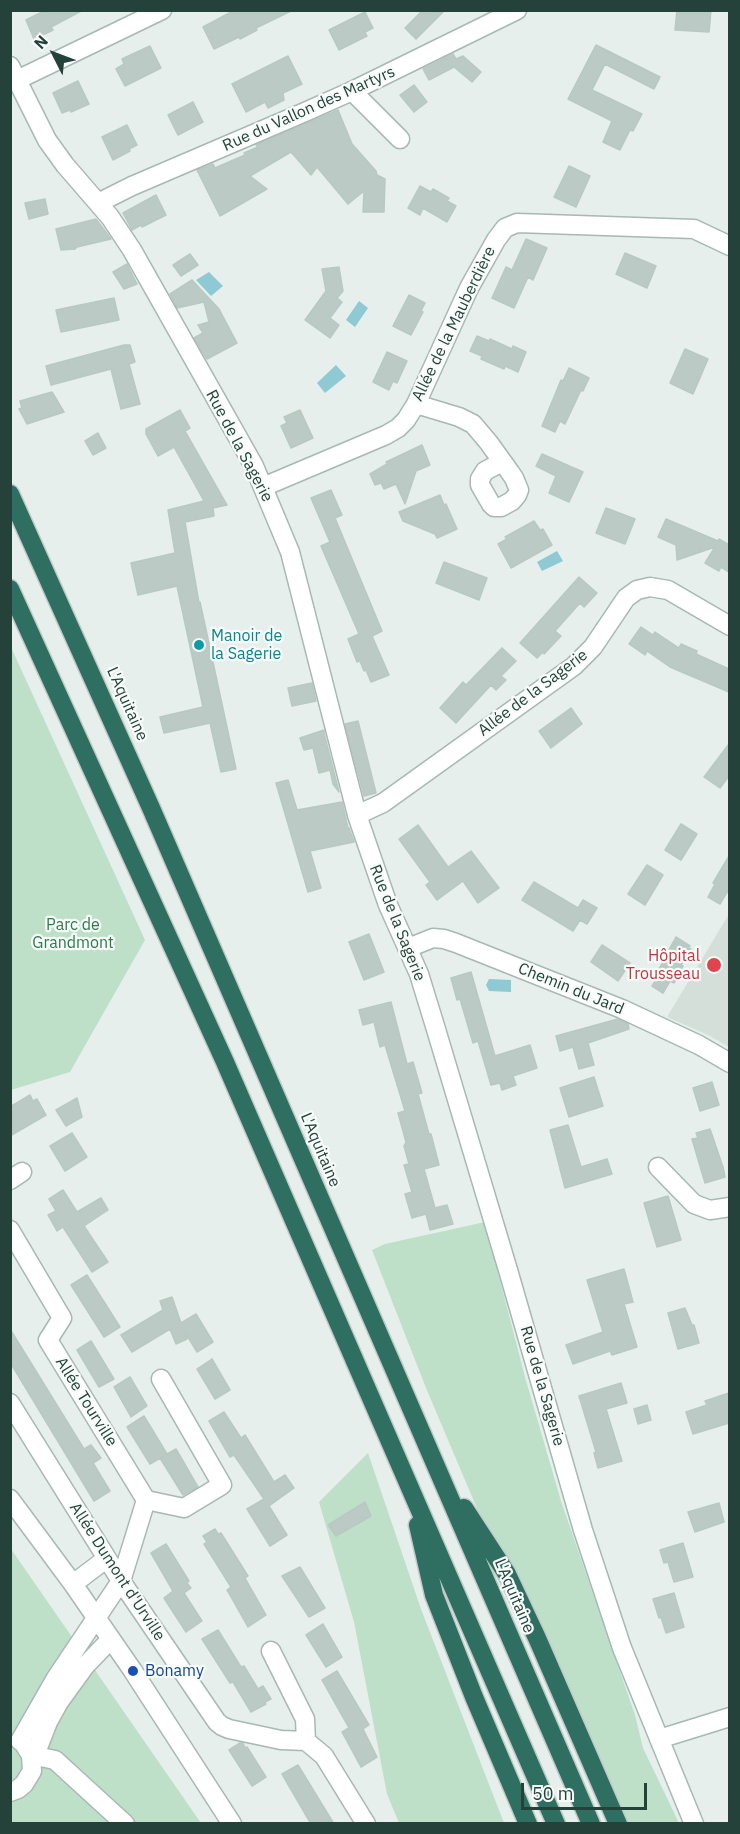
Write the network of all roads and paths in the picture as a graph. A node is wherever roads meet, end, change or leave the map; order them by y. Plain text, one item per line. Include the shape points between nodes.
1 (162, 10) edge
2 (517, 10) edge
3 (14, 73) edge
4 (352, 91) junction
5 (400, 139) dead end
6 (100, 204) junction
7 (729, 246) edge
8 (416, 404) junction
9 (502, 462) dead end
10 (263, 487) junction
11 (10, 494) edge
12 (10, 589) edge
13 (729, 626) edge
14 (357, 814) junction
15 (408, 948) junction
16 (729, 1063) edge
17 (658, 1167) dead end
18 (729, 1207) edge
19 (10, 1230) edge
20 (161, 1378) dead end
21 (10, 1403) edge
22 (435, 1464) junction
23 (407, 1480) junction
24 (10, 1499) edge
25 (146, 1500) junction
26 (106, 1558) junction
27 (121, 1581) junction
28 (73, 1584) junction
29 (96, 1617) junction
30 (110, 1640) junction
31 (271, 1651) dead end
32 (729, 1717) edge
33 (659, 1739) junction
34 (306, 1741) junction
35 (20, 1744) edge
36 (10, 1792) edge
37 (125, 1824) edge
38 (232, 1824) edge
39 (366, 1824) edge
40 (528, 1824) edge
41 (556, 1824) edge
42 (591, 1824) edge
43 (618, 1824) edge
44 (694, 1824) edge

1 - 3 street
2 - 4 street, Rue du Vallon des Martyrs
3 - 6 street, Rue de la Sagerie via 47,140
4 - 5 street
4 - 6 street, Rue du Vallon des Martyrs via 132,186
6 - 10 street, Rue de la Sagerie via 132,250
7 - 8 street, Allée de la Mauberdière via 694,229 517,224 505,228 469,288
8 - 9 street via 473,424
8 - 10 street, Allée de la Mauberdière via 406,420 386,435
10 - 14 street, Rue de la Sagerie via 296,572
11 - 22 highway, L'Aquitaine via 156,817
12 - 23 highway via 225,1062
13 - 14 street, Allée de la Sagerie via 668,590 637,590 626,598 593,647 574,666 383,803
14 - 15 street, Rue de la Sagerie via 388,905
15 - 16 street, Chemin du Jard via 433,938 456,943 622,1009
15 - 33 street, Rue de la Sagerie via 456,1093 583,1530 622,1648
17 - 18 street via 694,1204 710,1210
19 - 25 street, Allée Tourville via 62,1318 48,1340
20 - 25 street via 222,1485 184,1508
21 - 26 street, Allée Dumont d'Urville
22 - 42 highway, L'Aquitaine
22 - 43 highway via 507,1574
23 - 40 highway via 434,1595
23 - 41 highway
24 - 28 street
25 - 27 street
26 - 27 street, Allée Dumont d'Urville
26 - 28 street
27 - 29 street
27 - 34 street, Allée Dumont d'Urville via 222,1726 280,1740
28 - 29 street
29 - 30 street
29 - 35 street
30 - 35 street via 59,1702 39,1745
30 - 38 street
31 - 34 street via 305,1719
32 - 33 street
33 - 44 street, Rue de la Sagerie
34 - 39 street via 324,1756
35 - 36 street via 32,1770 18,1789
35 - 37 street via 55,1760

